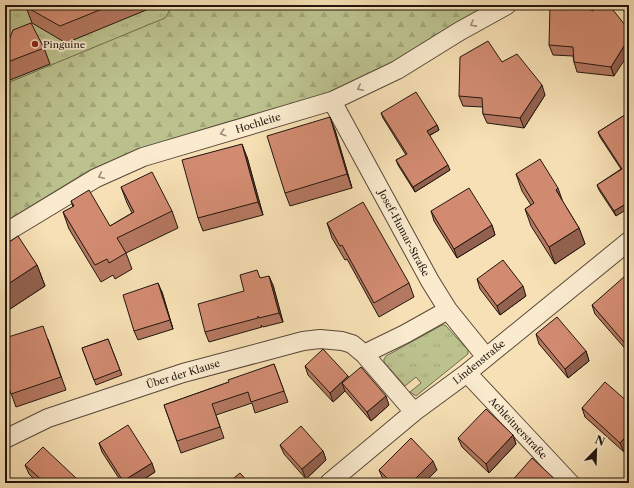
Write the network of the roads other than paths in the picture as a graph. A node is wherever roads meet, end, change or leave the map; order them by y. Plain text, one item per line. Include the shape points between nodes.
1 (507, 5) edge
2 (332, 101) junction
3 (5, 233) edge
4 (629, 241) edge
5 (448, 310) junction
6 (364, 354) junction
7 (486, 357) junction
8 (467, 373) junction
9 (414, 412) junction
10 (5, 439) edge
11 (329, 483) edge
12 (570, 483) edge

1 -> 2 street, Hochleite via 397,70
2 -> 3 street, Hochleite via 143,157 96,178
2 - 5 street, Josef-Humar-Straße
4 - 7 street, Lindenstraße
5 - 6 street
5 - 7 street, Josef-Humar-Straße
6 - 9 street, Über der Klause
6 - 10 street, Über der Klause via 352,344 342,341 303,341 183,373 48,418
7 - 8 street, Lindenstraße
8 - 9 street, Lindenstraße
8 - 12 street, Achleitnerstraße
9 - 11 street, Lindenstraße

